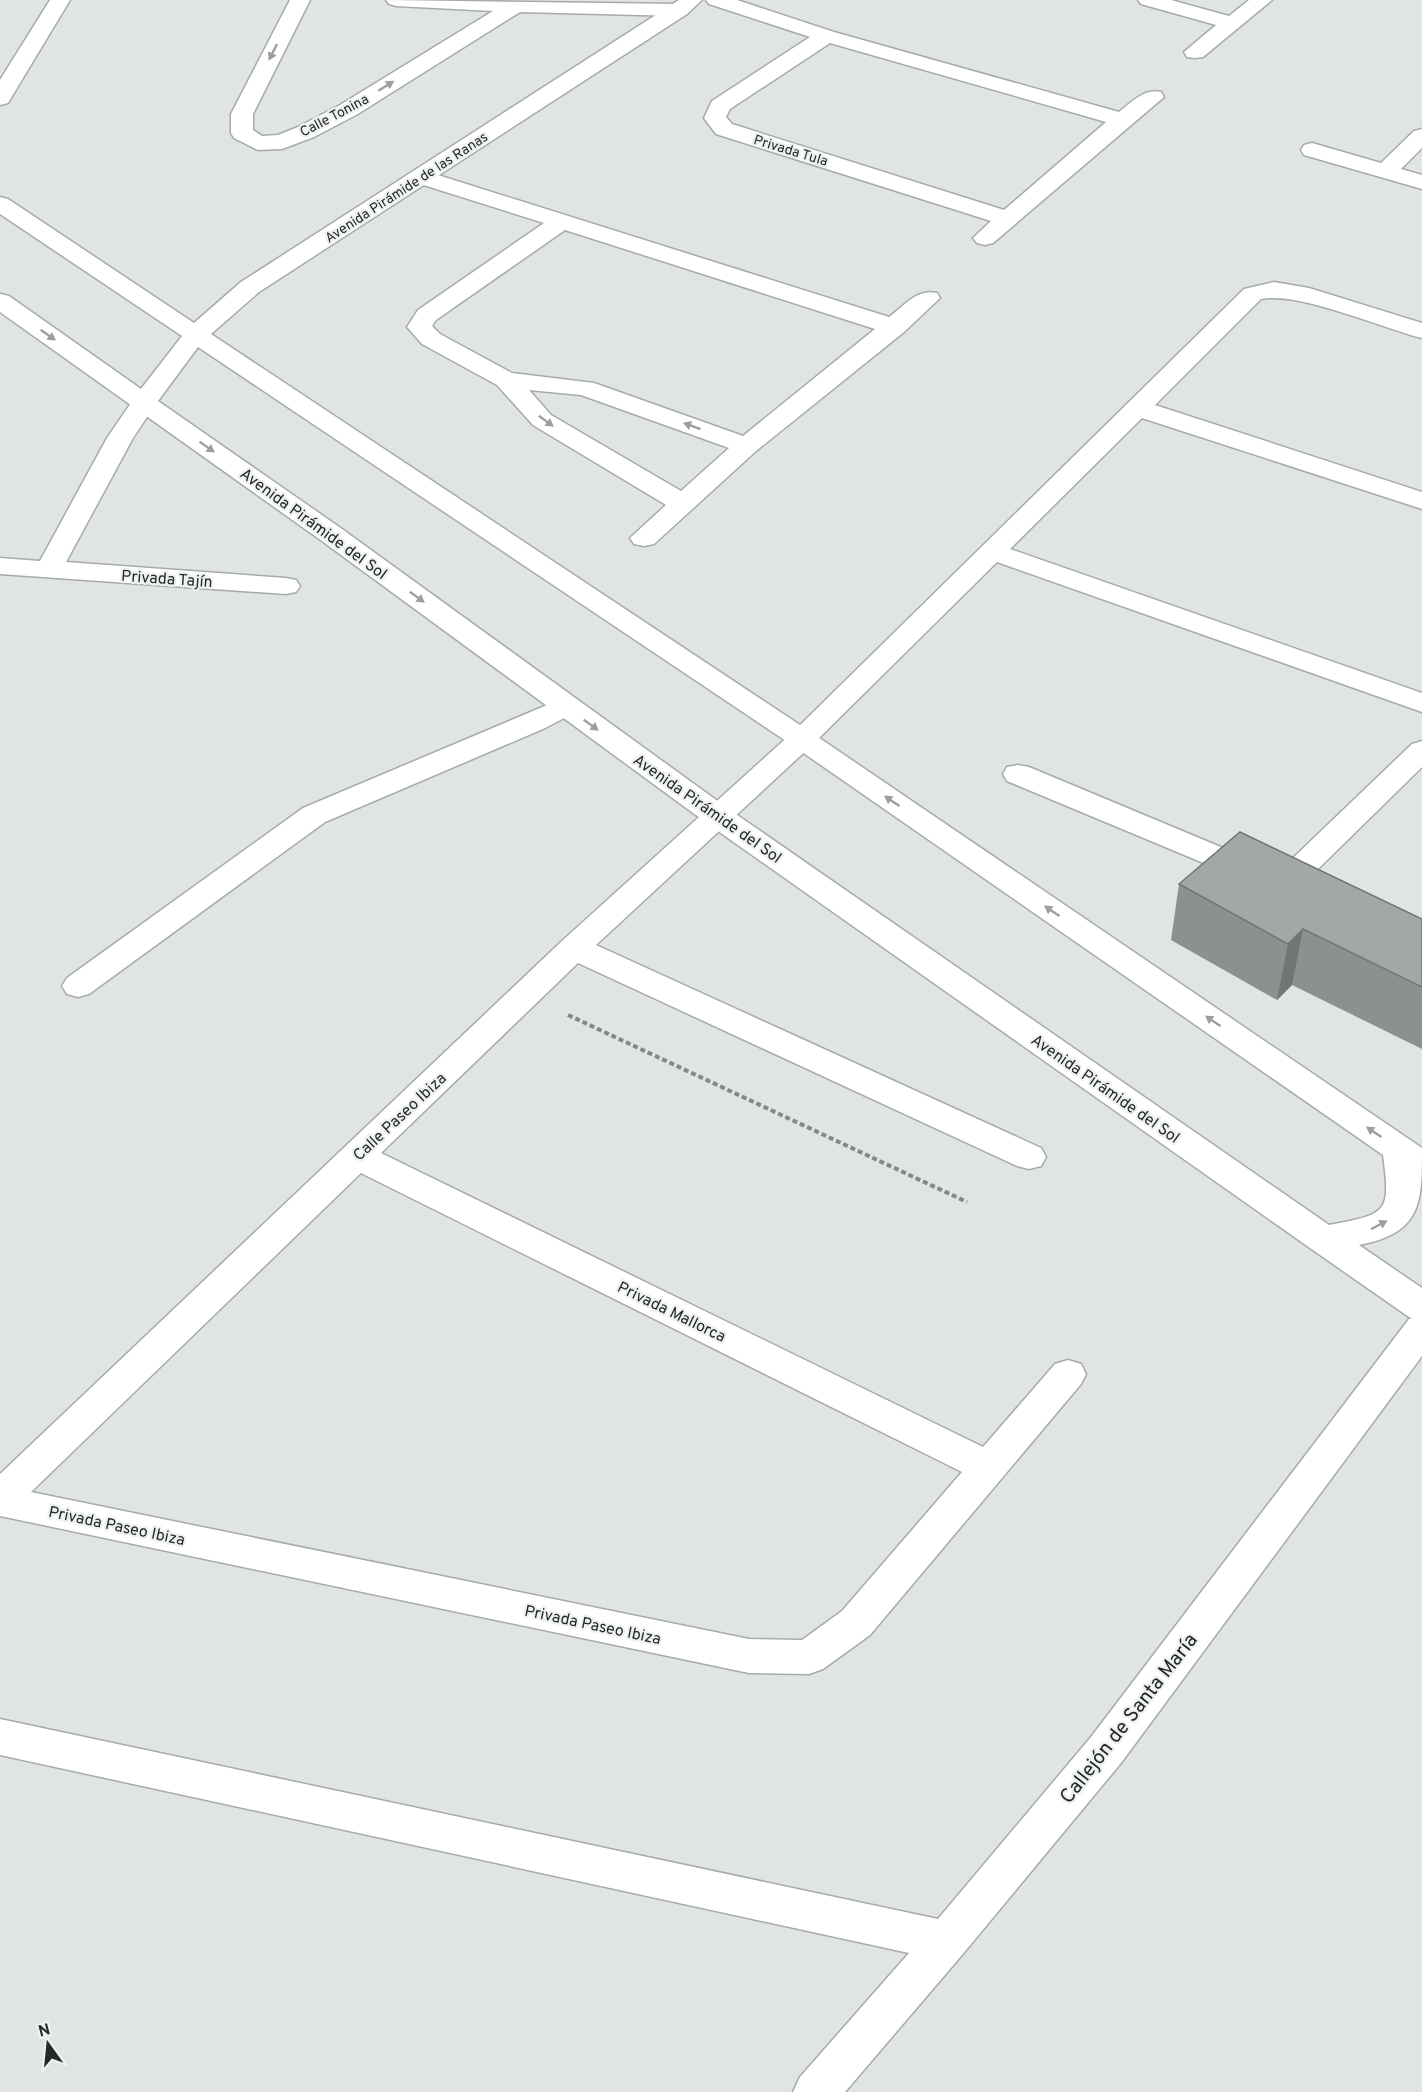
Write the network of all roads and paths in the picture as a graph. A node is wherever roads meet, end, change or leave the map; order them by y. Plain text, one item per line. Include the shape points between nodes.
1 (60, 0) edge
2 (300, 0) edge
3 (396, 0) edge
4 (716, 0) edge
5 (1148, 0) edge
6 (1262, 0) edge
7 (686, 5) edge
8 (516, 6) junction
9 (1232, 23) junction
10 (827, 36) junction
11 (1194, 52) dead end
12 (1153, 97) dead end
13 (0, 98) edge
14 (1122, 120) junction
15 (1422, 136) edge
16 (1312, 150) dead end
17 (1385, 171) junction
18 (422, 177) junction
19 (1422, 182) edge
20 (0, 204) edge
21 (1006, 218) junction
22 (562, 221) junction
23 (985, 238) dead end
24 (928, 298) dead end
25 (0, 301) edge
26 (895, 327) junction
27 (1422, 331) edge
28 (196, 334) junction
29 (506, 380) junction
30 (144, 402) junction
31 (1138, 408) junction
32 (747, 446) junction
33 (1422, 501) edge
34 (682, 503) junction
35 (644, 538) dead end
36 (993, 552) junction
37 (0, 566) edge
38 (49, 569) junction
39 (286, 586) dead end
40 (1422, 704) edge
41 (566, 706) junction
42 (802, 739) junction
43 (1422, 750) edge
44 (1018, 774) dead end
45 (719, 817) junction
46 (574, 948) junction
47 (78, 986) dead end
48 (526, 996) junction
49 (357, 1156) junction
50 (1029, 1157) dead end
51 (1410, 1157) edge
52 (967, 1202) dead end
53 (1322, 1239) junction
54 (1422, 1307) edge
55 (1422, 1329) edge
56 (1068, 1374) dead end
57 (988, 1467) junction
58 (0, 1500) edge
59 (0, 1737) edge
60 (947, 1941) junction
61 (816, 2092) edge

1 - 13 street
2 -> 8 street, Calle Tonina via 242,114 242,133 258,143 282,142 317,127
3 - 8 street
4 - 10 street
5 - 9 street
6 - 9 street
7 - 8 street
7 - 18 street, Avenida Pirámide de las Ranas
9 - 11 street
10 - 14 street
10 - 21 street, Privada Tula via 720,106 715,118 724,129
12 - 14 street
14 - 21 street
15 - 17 street
16 - 17 street
17 - 19 street
18 - 22 street
18 - 28 street, Avenida Pirámide de las Ranas via 250,286
20 - 28 street
21 - 23 street
22 - 26 street
22 - 29 street via 427,315 419,327 431,339
24 - 26 street
25 -> 30 street, Avenida Pirámide del Sol
26 - 32 street
27 - 31 street, Calle Paseo Ibiza via 1300,293 1274,289 1253,294
28 - 30 street, Avenida Pirámide de las Ranas
28 - 42 street
32 -> 29 street via 585,388
29 -> 34 street via 542,420
30 - 38 street via 120,438
30 -> 41 street, Avenida Pirámide del Sol
31 - 33 street
31 - 36 street, Calle Paseo Ibiza
32 - 34 street
34 - 35 street
36 - 40 street
36 - 42 street, Calle Paseo Ibiza
37 - 38 street, Privada Tajín
38 - 39 street, Privada Tajín
41 -> 45 street, Avenida Pirámide del Sol
41 - 47 street via 314,815
42 - 45 street, Calle Paseo Ibiza
51 -> 42 street
43 - 44 street via 1305,864 1276,873 1241,867
45 - 46 street, Calle Paseo Ibiza
45 - 53 street, Avenida Pirámide del Sol
46 - 48 street, Calle Paseo Ibiza
46 - 50 street
48 - 49 street, Calle Paseo Ibiza
48 - 52 path
49 - 57 street, Privada Mallorca
49 - 58 street, Calle Paseo Ibiza
53 -> 51 street via 1377,1229 1401,1210
53 - 54 street, Avenida Pirámide del Sol
55 - 60 street, Callejón de Santa María via 1106,1750
56 - 57 street, Privada Paseo Ibiza
57 - 58 street, Privada Paseo Ibiza via 856,1623 808,1657 749,1656
59 - 60 street
60 - 61 street, Callejón de Santa María

